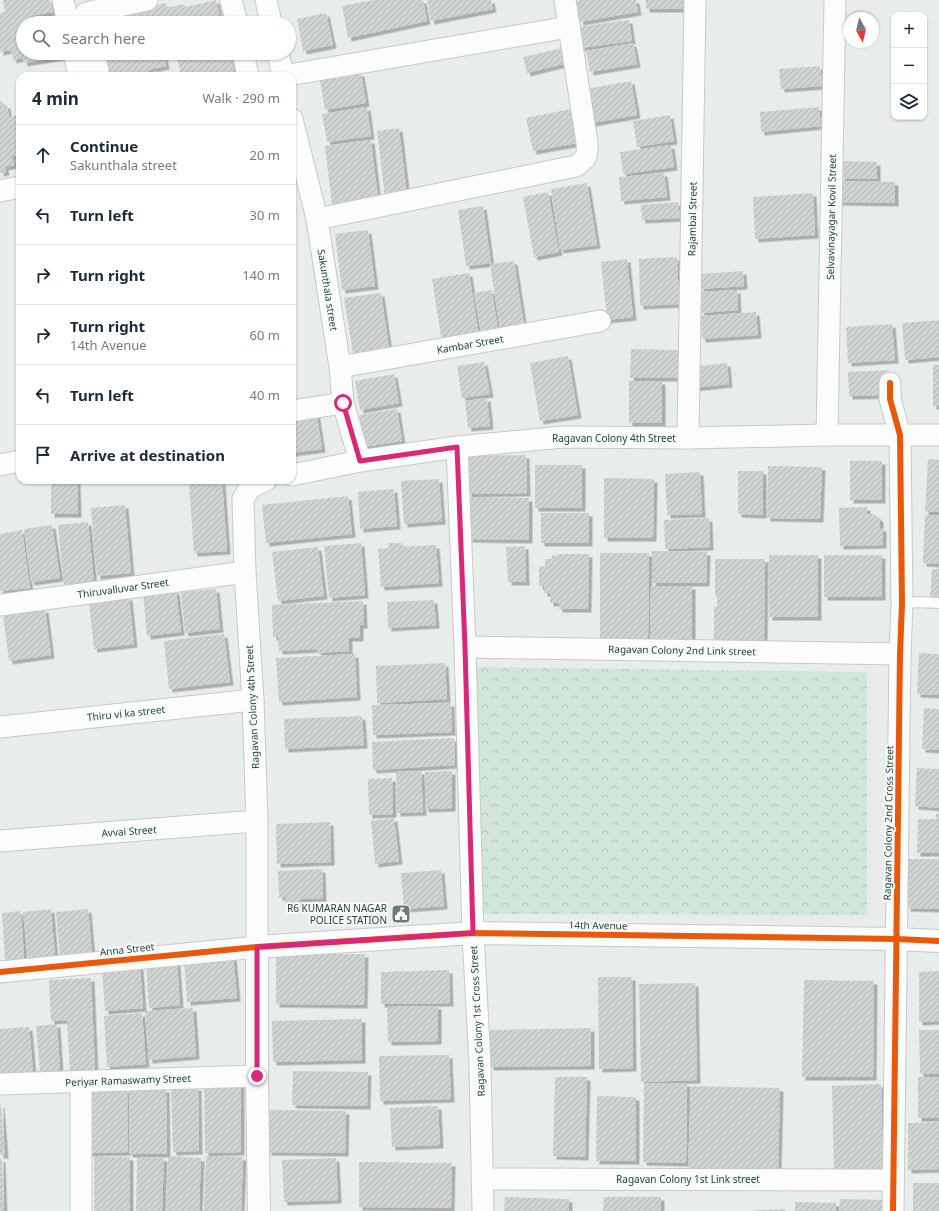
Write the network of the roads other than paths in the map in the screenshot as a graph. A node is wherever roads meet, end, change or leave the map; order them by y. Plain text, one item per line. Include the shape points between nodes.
1 (63, 0) edge
2 (147, 0) edge
3 (232, 0) edge
4 (266, 0) edge
5 (565, 0) edge
6 (695, 0) edge
7 (835, 0) edge
8 (86, 12) edge
9 (66, 16) edge
10 (235, 16) edge
11 (269, 16) edge
12 (569, 27) junction
13 (76, 60) edge
14 (96, 60) edge
15 (244, 60) edge
16 (280, 60) edge
17 (78, 72) edge
18 (98, 72) edge
19 (245, 72) edge
20 (282, 72) edge
21 (296, 74) edge
22 (296, 135) edge
23 (16, 188) edge
24 (0, 191) edge
25 (317, 219) junction
26 (600, 321) dead end
27 (340, 367) junction
28 (890, 383) dead end
29 (343, 403) junction
30 (296, 410) edge
31 (827, 435) junction
32 (900, 435) junction
33 (939, 435) edge
34 (688, 438) junction
35 (457, 447) junction
36 (360, 461) junction
37 (16, 462) edge
38 (0, 465) edge
39 (296, 474) edge
40 (258, 484) edge
41 (245, 572) junction
42 (939, 603) edge
43 (902, 604) junction
44 (0, 605) edge
45 (465, 647) junction
46 (900, 654) junction
47 (253, 700) junction
48 (0, 727) edge
49 (257, 821) junction
50 (0, 841) edge
51 (473, 933) junction
52 (897, 939) junction
53 (939, 941) edge
54 (257, 947) junction
55 (0, 972) edge
56 (257, 1076) junction
57 (80, 1082) junction
58 (0, 1084) edge
59 (482, 1179) junction
60 (894, 1180) junction
61 (81, 1211) edge
62 (259, 1211) edge
63 (483, 1211) edge
64 (893, 1211) edge

1 - 9 street
2 - 8 street
3 - 10 street
4 - 11 street
5 - 12 street
6 - 34 street, Rajambal Street
7 - 31 street, Selvavinayagar Kovil Street
12 - 21 street
12 - 25 street via 587,143 588,154 584,161 576,166
13 - 17 street
14 - 18 street
15 - 19 street
16 - 20 street
22 - 25 street, Sakunthala street
23 - 24 street
25 - 27 street, Sakunthala street
26 - 27 street, Kambar Street
27 - 29 street, Sakunthala street
28 - 32 street, Ragavan Colony 2nd Cross Street via 890,399
29 - 30 street
29 - 36 street, Sakunthala street
31 - 32 street, Ragavan Colony 4th Street
31 - 34 street, Ragavan Colony 4th Street
32 - 33 street, Ragavan Colony 4th Street
32 - 43 street, Ragavan Colony 2nd Cross Street
34 - 35 street, Ragavan Colony 4th Street via 563,437
35 - 36 street, Ragavan Colony 4th Street
35 - 45 street, Ragavan Colony 1st Cross Street
36 - 39 street, Ragavan Colony 4th Street
37 - 38 street
40 - 41 street, Ragavan Colony 4th Street via 250,488 243,499
41 - 44 street, Thiruvalluvar Street
41 - 47 street, Ragavan Colony 4th Street
42 - 43 lane
43 - 46 street, Ragavan Colony 2nd Cross Street
45 - 46 street, Ragavan Colony 2nd Link street
45 - 51 street, Ragavan Colony 1st Cross Street
46 - 52 street, Ragavan Colony 2nd Cross Street
47 - 48 street, Thiru vi ka street
47 - 49 street, Ragavan Colony 4th Street
49 - 50 street, Avvai Street
49 - 54 street, Ragavan Colony 4th Street
51 - 52 street, 14th Avenue
51 - 54 street, 14th Avenue
51 - 59 street, Ragavan Colony 1st Cross Street via 480,1065
52 - 53 street, 14th Avenue
52 - 60 street, Ragavan Colony 2nd Cross Street
54 - 55 street, Anna Street
54 - 56 street
56 - 57 street, Periyar Ramaswamy Street
56 - 62 street
57 - 58 street, Periyar Ramaswamy Street
57 - 61 street
59 - 60 street, Ragavan Colony 1st Link street
59 - 63 street, Ragavan Colony 1st Cross Street
60 - 64 street, Ragavan Colony 2nd Cross Street

